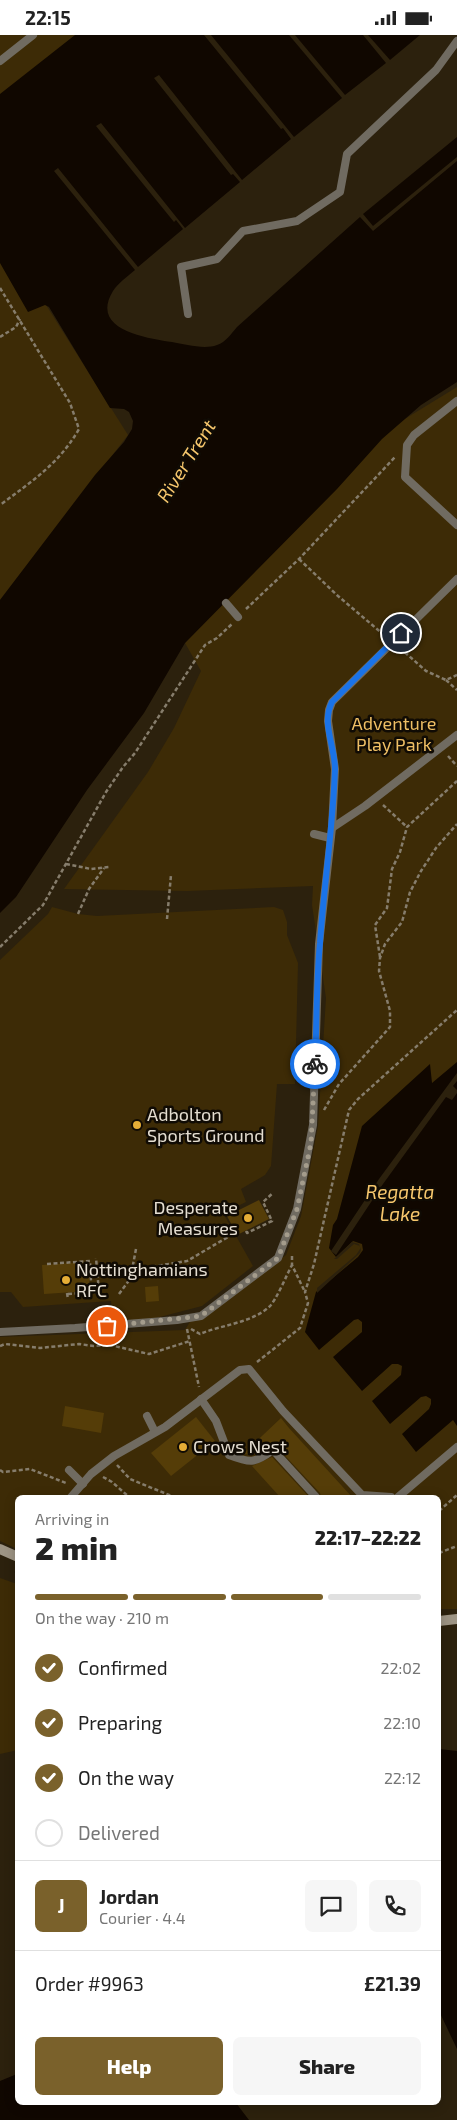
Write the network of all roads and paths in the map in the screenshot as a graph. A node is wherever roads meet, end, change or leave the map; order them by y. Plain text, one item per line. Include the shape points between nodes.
1 (33, 35) edge
2 (457, 41) edge
3 (0, 61) edge
4 (0, 288) edge
5 (188, 314) dead end
6 (20, 319) junction
7 (0, 337) edge
8 (457, 401) edge
9 (389, 462) dead end
10 (0, 505) edge
11 (457, 525) edge
12 (299, 559) junction
13 (457, 579) edge
14 (226, 603) dead end
15 (238, 617) junction
16 (392, 642) junction
17 (457, 675) edge
18 (446, 680) junction
19 (457, 690) edge
20 (457, 735) edge
21 (441, 748) junction
22 (457, 766) edge
23 (457, 781) edge
24 (375, 799) junction
25 (457, 824) edge
26 (407, 827) junction
27 (332, 828) junction
28 (314, 834) dead end
29 (330, 838) junction
30 (66, 865) junction
31 (109, 867) dead end
32 (104, 868) junction
33 (171, 875) dead end
34 (78, 914) dead end
35 (167, 919) dead end
36 (0, 947) edge
37 (380, 958) junction
38 (457, 1010) edge
39 (324, 1111) dead end
40 (274, 1193) dead end
41 (246, 1231) dead end
42 (228, 1237) dead end
43 (136, 1249) dead end
44 (96, 1258) dead end
45 (47, 1264) dead end
46 (133, 1271) junction
47 (91, 1274) junction
48 (98, 1274) junction
49 (92, 1281) dead end
50 (304, 1291) junction
51 (119, 1294) dead end
52 (68, 1299) dead end
53 (0, 1333) edge
54 (190, 1341) junction
55 (0, 1346) edge
56 (249, 1369) junction
57 (201, 1399) junction
58 (147, 1416) dead end
59 (155, 1432) junction
60 (457, 1447) edge
61 (111, 1459) junction
62 (69, 1470) dead end
63 (0, 1471) edge
64 (92, 1472) junction
65 (81, 1486) junction
66 (73, 1495) edge
67 (127, 1495) edge
68 (169, 1495) edge
69 (314, 1495) edge
70 (362, 1495) edge
71 (400, 1495) edge
72 (457, 1495) edge
73 (441, 1509) edge
74 (457, 1546) edge
75 (0, 1549) edge
76 (441, 1552) edge
77 (15, 1556) edge
78 (457, 1619) edge
79 (441, 1621) edge

1 - 3 lane
2 - 5 lane via 436,70 347,154 340,192 297,221 243,231 217,259 181,267
4 - 6 path
6 - 7 path via 16,327
6 - 10 path via 70,403 79,429 68,449 44,473
8 - 11 lane via 414,435 407,445 404,477
9 - 12 path
12 - 15 path
12 - 16 path
13 - 16 lane
14 - 15 lane
15 - 30 path via 205,645 106,792
16 - 18 path via 426,671
16 - 27 lane via 332,702 328,710 335,764
17 - 18 path
18 - 19 path
20 - 21 lane
21 - 22 path
21 - 24 lane
23 - 26 path
24 - 26 path
24 - 27 lane
25 - 37 path via 421,871 410,892 402,922 385,945
26 - 37 path via 392,869 387,908 374,925
27 - 29 lane
28 - 29 lane
29 - 53 lane via 320,944 311,1143 297,1209 278,1258 201,1316
30 - 32 path
30 - 36 path via 43,905
31 - 32 path
32 - 34 path via 89,889
33 - 35 path
37 - 39 path via 390,1027 339,1084
38 - 50 path via 350,1109 314,1264
40 - 41 path via 262,1203 272,1221
42 - 46 path via 187,1261
43 - 46 path
44 - 48 path
45 - 47 path via 90,1261
46 - 48 path
46 - 51 path
47 - 48 path
47 - 49 path
48 - 52 path via 99,1292 68,1293
50 - 54 path via 292,1265 270,1306 228,1327 200,1334 186,1326
50 - 56 path via 308,1303 300,1328
54 - 55 path via 149,1354 110,1345
54 - 57 path
56 - 57 lane via 240,1370
56 - 70 lane via 283,1411
57 - 59 lane
57 - 69 lane via 216,1421 228,1455 249,1462 260,1460 274,1450
58 - 59 lane
59 - 61 lane
60 - 71 lane
61 - 64 lane
61 - 68 path via 130,1479
62 - 65 lane
63 - 65 path via 30,1469
64 - 65 lane
64 - 67 path via 112,1482
65 - 66 lane
72 - 73 path
74 - 76 path
75 - 77 street
78 - 79 street

